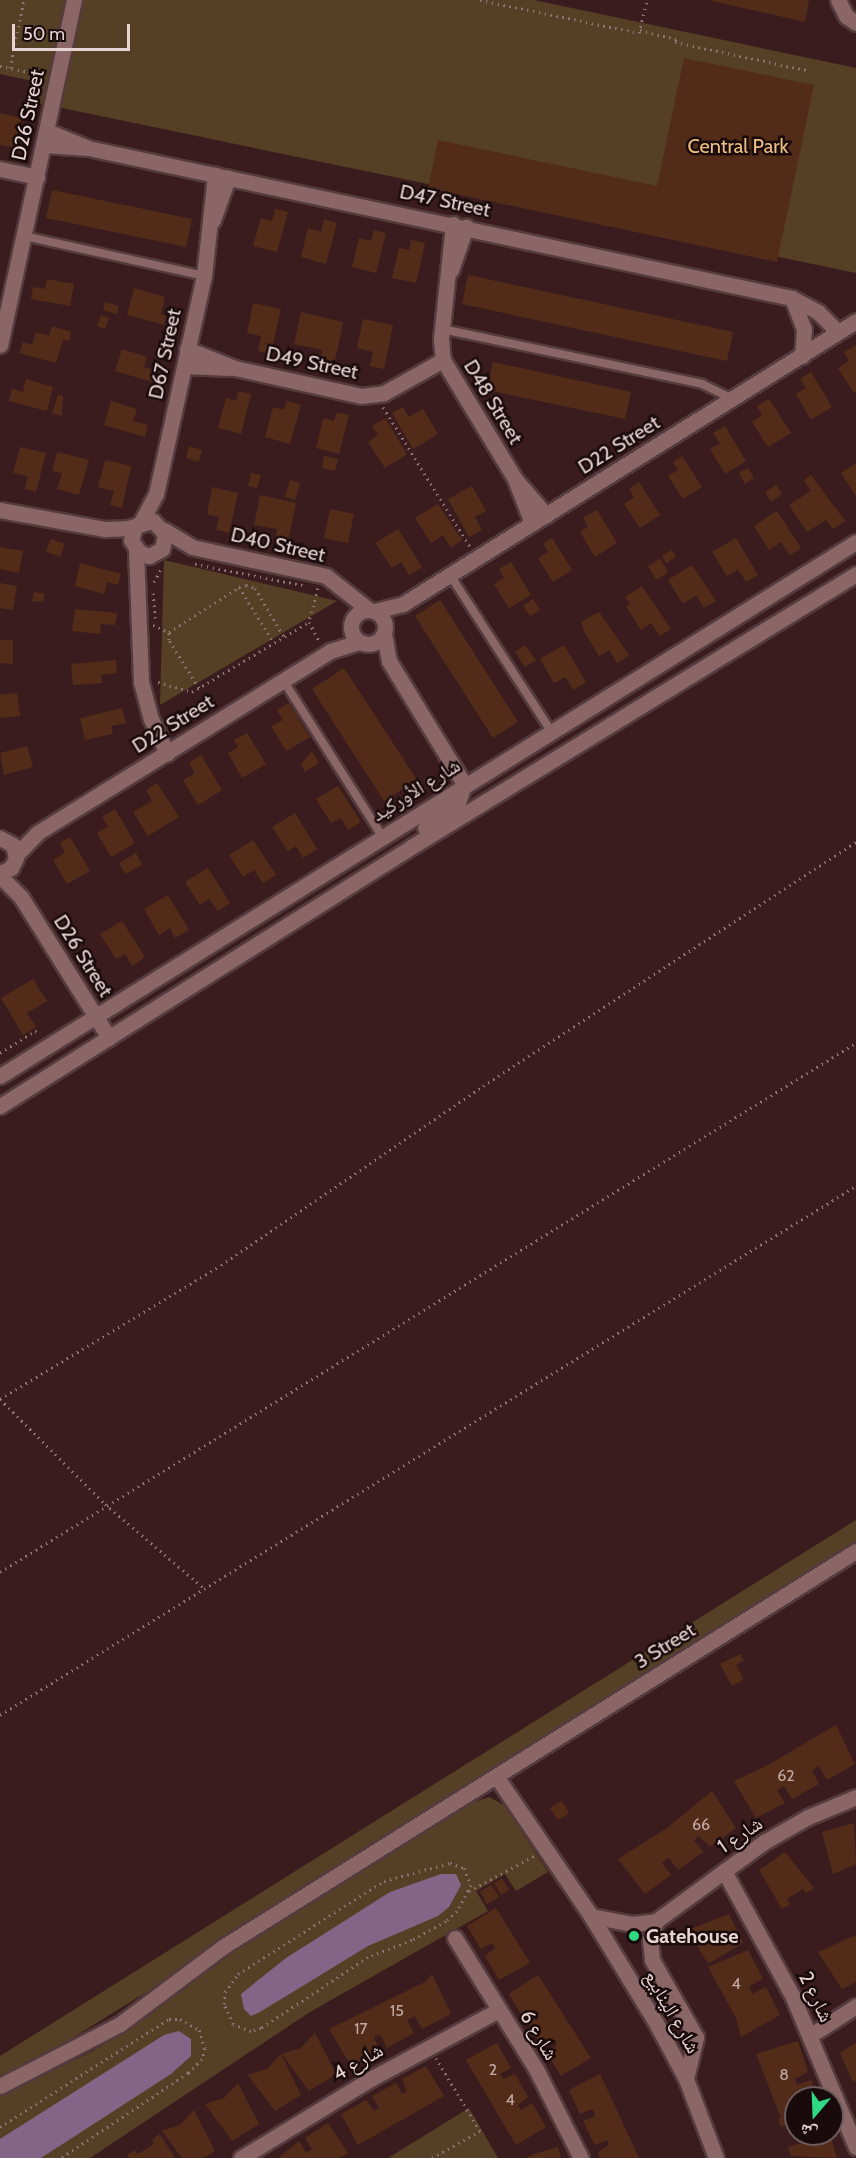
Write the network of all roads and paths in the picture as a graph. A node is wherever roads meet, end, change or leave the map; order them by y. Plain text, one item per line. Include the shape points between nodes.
1 (24, 0) edge
2 (74, 0) edge
3 (480, 0) edge
4 (647, 0) edge
5 (838, 0) edge
6 (856, 23) edge
7 (640, 30) junction
8 (0, 66) edge
9 (10, 68) junction
10 (810, 71) dead end
11 (58, 78) junction
12 (45, 138) junction
13 (0, 169) edge
14 (221, 176) junction
15 (37, 177) junction
16 (459, 226) junction
17 (24, 237) junction
18 (204, 276) junction
19 (792, 297) junction
20 (855, 324) edge
21 (442, 329) junction
22 (838, 332) junction
23 (0, 345) edge
24 (187, 350) junction
25 (802, 356) junction
26 (444, 360) junction
27 (184, 366) junction
28 (235, 368) junction
29 (376, 395) junction
30 (733, 399) junction
31 (156, 494) junction
32 (4, 507) edge
33 (539, 519) junction
34 (138, 524) junction
35 (162, 528) junction
36 (105, 529) junction
37 (856, 542) edge
38 (135, 548) junction
39 (192, 554) junction
40 (162, 555) junction
41 (477, 558) junction
42 (856, 574) edge
43 (450, 575) junction
44 (140, 583) junction
45 (319, 586) junction
46 (239, 587) junction
47 (326, 588) dead end
48 (349, 594) junction
49 (403, 604) junction
50 (372, 610) junction
51 (309, 622) junction
52 (352, 622) junction
53 (385, 630) junction
54 (155, 635) dead end
55 (284, 637) junction
56 (274, 643) junction
57 (364, 643) junction
58 (328, 652) junction
59 (389, 661) junction
60 (157, 673) dead end
61 (283, 680) junction
62 (199, 688) junction
63 (551, 730) junction
64 (167, 753) junction
65 (464, 784) junction
66 (37, 833) junction
67 (382, 836) junction
68 (2, 838) edge
69 (856, 842) edge
70 (411, 847) junction
71 (15, 860) junction
72 (0, 874) edge
73 (21, 897) junction
74 (95, 1016) junction
75 (109, 1038) junction
76 (856, 1042) edge
77 (0, 1076) edge
78 (0, 1106) edge
79 (856, 1186) edge
80 (0, 1399) edge
81 (105, 1504) junction
82 (856, 1551) edge
83 (0, 1572) edge
84 (205, 1590) junction
85 (0, 1715) edge
86 (496, 1776) junction
87 (856, 1797) edge
88 (546, 1849) junction
89 (724, 1871) junction
90 (469, 1891) junction
91 (591, 1916) junction
92 (656, 1921) junction
93 (455, 1938) dead end
94 (856, 2007) edge
95 (499, 2010) junction
96 (811, 2034) junction
97 (429, 2046) junction
98 (686, 2079) junction
99 (0, 2086) edge
100 (0, 2127) edge
101 (856, 2147) edge
102 (61, 2158) edge
103 (241, 2158) edge
104 (432, 2158) edge
105 (581, 2158) edge
106 (716, 2158) edge

1 - 9 path
2 - 11 street, D26 Street
3 - 7 path
4 - 7 path
5 - 6 street via 846,16
7 - 10 path via 676,39 675,42
8 - 9 path
9 - 11 path
11 - 12 street, D26 Street
12 - 14 street, D47 Street
12 - 15 street, D26 Street
13 - 15 street
14 - 16 street, D47 Street
14 - 18 street, D67 Street
15 - 17 street, D26 Street
16 - 19 street, D47 Street
16 - 21 street, D48 Street
17 - 18 lane
17 - 23 street, D26 Street
18 - 24 street, D67 Street
19 - 22 street, D47 Street via 818,312
19 - 25 street via 804,329
20 - 22 street, D22 Street
21 - 26 street, D48 Street
21 - 30 lane via 702,384
22 - 25 street, D22 Street
24 - 27 street, D67 Street
24 - 28 street, D49 Street
25 - 30 street, D22 Street
26 - 29 street, D49 Street
26 - 33 street, D48 Street
27 - 28 street, D49 Street
27 - 31 street, D67 Street
28 - 29 street, D49 Street via 353,395
29 - 41 path
30 - 33 street, D22 Street
31 - 34 street, D67 Street
31 - 35 street, D67 Street
32 - 36 street
33 - 41 street, D22 Street
34 - 35 street
34 - 36 street
34 - 38 street via 131,537
35 - 39 street, D40 Street
35 - 40 street
36 - 38 street
37 - 63 street, شارع الأوركيد
38 - 40 street via 146,555
38 - 44 street
39 - 40 street, D40 Street
39 - 45 path via 198,567 304,589 310,584
39 - 48 street, D40 Street via 317,574 334,581
40 - 44 street
40 - 54 path via 151,591 157,597
41 - 43 street, D22 Street
42 - 70 street
43 - 49 street, D22 Street
43 - 63 lane
44 - 64 street via 136,625 141,682 151,719
45 - 47 path
45 - 51 path
46 - 55 path via 255,588
46 - 56 path
46 - 62 path via 169,632 169,640
48 - 50 street, D40 Street
48 - 52 street
49 - 50 street, D22 Street
49 - 53 street, D22 Street
50 - 52 street, D22 Street
50 - 53 street
51 - 55 path
51 - 58 path
52 - 57 street
52 - 58 street, D22 Street
53 - 57 street, D22 Street
53 - 59 street
55 - 56 path
56 - 62 path
57 - 58 street, D22 Street
57 - 59 street
58 - 61 street, D22 Street
59 - 65 street
60 - 62 path via 158,683 192,692
61 - 64 street, D22 Street
61 - 67 lane
63 - 65 street, شارع الأوركيد
64 - 66 street, D22 Street
65 - 67 street, شارع الأوركيد
65 - 70 street via 457,806 421,830
66 - 68 street, D22 Street
66 - 71 street, D22 Street
67 - 74 street, شارع الأوركيد
68 - 71 street via 13,845
69 - 80 path via 483,1086 221,1265
70 - 75 street
71 - 72 street, D22 Street
71 - 73 street, D26 Street
72 - 73 street, D26 Street
73 - 74 street, D26 Street
74 - 75 street, D26 Street
74 - 77 street, شارع الأوركيد
75 - 78 street
76 - 81 path
79 - 84 path
80 - 81 path
81 - 83 path
81 - 84 path
82 - 86 street, 3 Street
84 - 85 path
86 - 88 street, شارع الينابيع
86 - 99 street, 3 Street via 224,1946 113,2028
87 - 89 street, شارع 1 via 808,1817
88 - 90 path
88 - 91 street, شارع الينابيع
89 - 92 street, شارع 1
89 - 96 street, شارع 2
90 - 90 path via 468,1873 458,1864 384,1881 238,1974 225,1992 227,2015 241,2028 261,2028 368,1957 412,1940 446,1921
91 - 92 street via 616,1923
91 - 98 street, شارع الينابيع
92 - 98 street via 650,1940 652,1959 696,2037
93 - 95 street, شارع 6
94 - 96 street
95 - 97 street, شارع 4
95 - 105 street, شارع 6 via 536,2069
96 - 101 street, شارع 2
97 - 103 street, شارع 4
97 - 104 path via 480,2131
98 - 106 street, شارع الينابيع
100 - 102 path via 169,2019 180,2019 199,2031 205,2048 202,2059 188,2073

